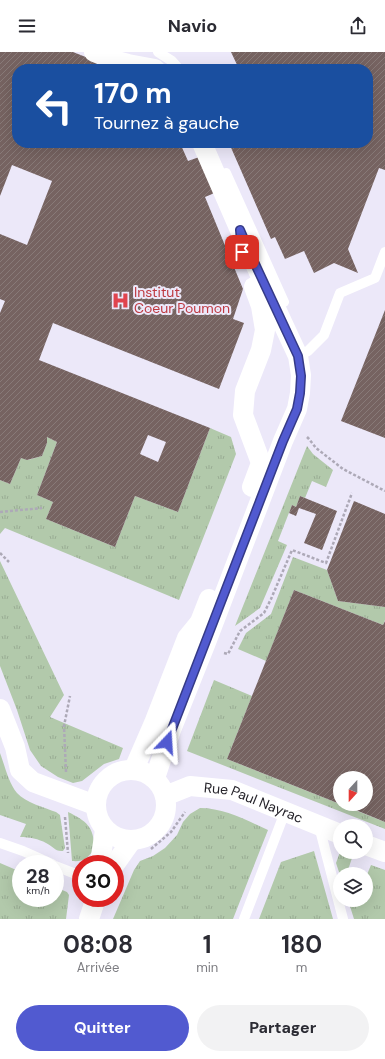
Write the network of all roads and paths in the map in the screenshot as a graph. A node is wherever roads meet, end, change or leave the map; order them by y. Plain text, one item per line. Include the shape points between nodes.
1 (94, 52) edge
2 (158, 52) edge
3 (128, 64) edge
4 (175, 64) edge
5 (204, 148) edge
6 (214, 148) edge
7 (240, 230) junction
8 (385, 252) edge
9 (298, 356) junction
10 (289, 428) junction
11 (385, 491) edge
12 (352, 493) dead end
13 (42, 508) dead end
14 (0, 512) edge
15 (0, 553) edge
16 (9, 562) dead end
17 (205, 645) junction
18 (70, 696) dead end
19 (0, 709) edge
20 (134, 769) junction
21 (66, 773) dead end
22 (154, 778) junction
23 (165, 796) junction
24 (95, 805) junction
25 (190, 809) dead end
26 (285, 812) junction
27 (319, 826) junction
28 (106, 830) junction
29 (333, 831) edge
30 (0, 843) edge
31 (139, 846) junction
32 (373, 848) edge
33 (385, 852) edge
34 (32, 855) edge
35 (100, 855) edge
36 (124, 857) edge
37 (93, 907) edge
38 (89, 919) edge
39 (244, 919) edge
40 (343, 919) edge

1 - 3 street
2 - 4 lane
5 - 7 street
6 - 9 lane via 297,331
7 - 9 street
7 - 20 street via 242,252 261,306 265,330 261,350 245,391 243,415 261,463 200,622 187,638
8 - 9 lane via 375,278 340,293 324,335 308,351
9 - 10 street via 300,393
10 - 11 path via 309,438 316,448 343,469
10 - 17 street
12 - 17 path via 326,563 292,550 264,613 240,630 228,654
13 - 14 path
15 - 16 path
17 - 22 street
18 - 21 path via 64,726
19 - 24 street via 15,747 20,770 32,782
20 - 22 street
20 - 24 street via 124,770 106,778 96,795
22 - 23 street
23 - 26 street, Rue Paul Nayrac via 190,786 232,790
23 - 31 street via 164,817 152,833 142,838
24 - 28 street via 96,814
25 - 31 path via 171,832 152,849
26 - 27 street, Rue Paul Nayrac
26 - 39 lane
27 - 29 street, Rue Paul Nayrac
27 - 40 lane
28 - 31 street via 113,836
28 - 35 street
30 - 34 lane
31 - 36 street
32 - 33 street
37 - 38 street

